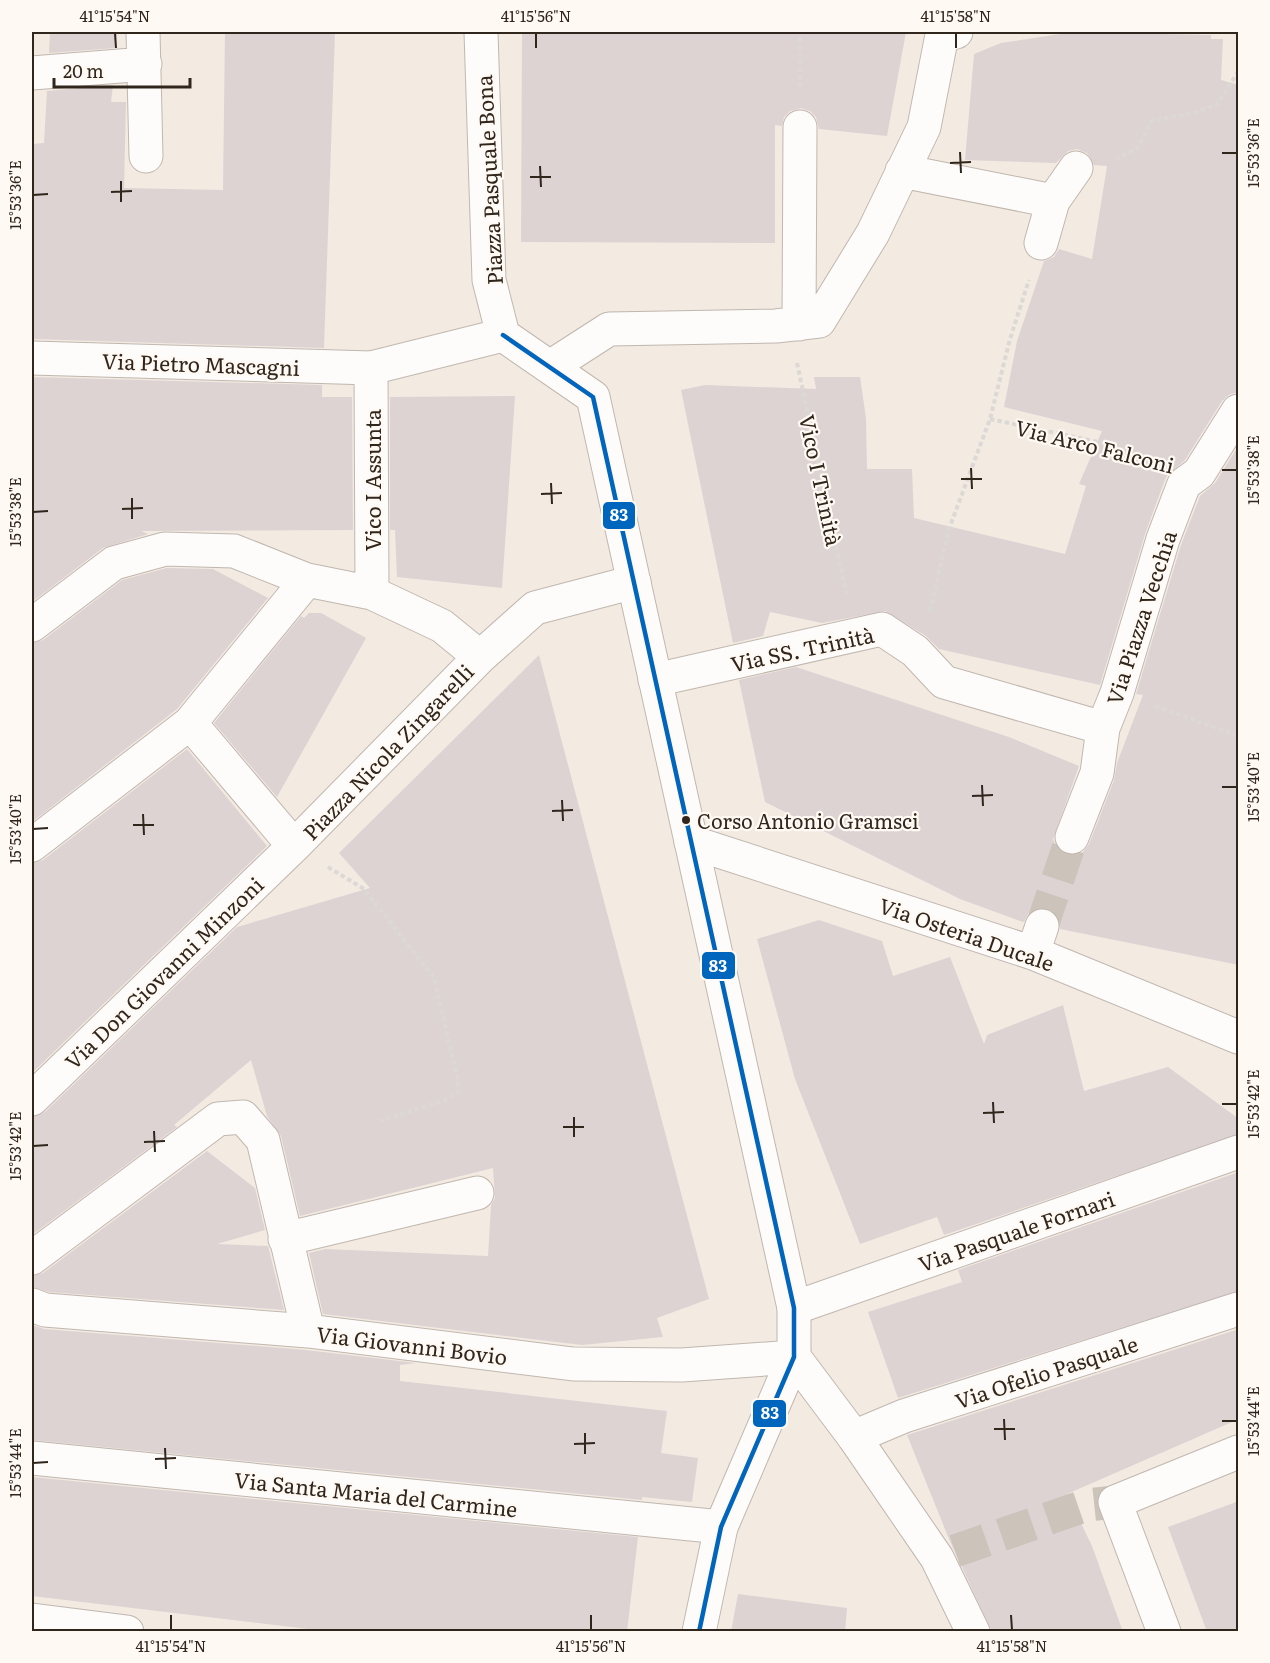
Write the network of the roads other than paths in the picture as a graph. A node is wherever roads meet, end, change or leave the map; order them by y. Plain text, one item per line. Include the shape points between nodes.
1 (143, 32) edge
2 (481, 32) edge
3 (956, 32) edge
4 (145, 64) junction
5 (32, 73) edge
6 (800, 127) road end
7 (146, 156) dead end
8 (1076, 168) road end
9 (902, 171) junction
10 (1053, 201) junction
11 (1041, 243) dead end
12 (788, 325) junction
13 (504, 335) junction
14 (32, 358) edge
15 (550, 367) junction
16 (371, 368) junction
17 (1239, 411) edge
18 (307, 580) junction
19 (634, 582) junction
20 (372, 593) junction
21 (32, 625) edge
22 (480, 657) junction
23 (656, 680) junction
24 (189, 723) junction
25 (1103, 728) junction
26 (1072, 837) tunnel mouth
27 (691, 842) junction
28 (32, 845) edge
29 (294, 846) junction
30 (1239, 1037) edge
31 (32, 1098) edge
32 (1239, 1152) edge
33 (477, 1193) dead end
34 (285, 1239) junction
35 (32, 1258) edge
36 (32, 1305) edge
37 (794, 1308) junction
38 (1239, 1309) edge
39 (308, 1331) junction
40 (794, 1357) junction
41 (854, 1437) junction
42 (1239, 1452) edge
43 (32, 1458) edge
44 (721, 1527) junction
45 (32, 1620) edge
46 (127, 1632) edge
47 (699, 1632) edge
48 (973, 1632) edge
49 (1164, 1632) edge

1 - 4 street
2 - 13 street, Piazza Pasquale Bona via 489,280
3 - 9 street via 942,35 924,127
4 - 5 street
4 - 7 street
6 - 12 street
8 - 10 street
9 - 10 street
9 - 12 street via 873,232 819,321
10 - 11 street
12 - 15 street via 609,329
13 - 15 street
13 - 16 street
14 - 16 street, Via Pietro Mascagni
15 - 19 street via 593,397
16 - 20 street, Vico I Assunta
17 - 25 street, Via Piazza Vecchia via 1199,473 1184,484
18 - 20 street, Piazza Nicola Zingarelli
18 - 21 street, Piazza Nicola Zingarelli via 234,551 165,549 114,563
18 - 24 street
19 - 22 street, Piazza Nicola Zingarelli via 535,608
19 - 23 street
20 - 22 street, Piazza Nicola Zingarelli via 442,626
22 - 29 street, Piazza Nicola Zingarelli
23 - 25 street, Via SS. Trinità via 882,629 915,651 944,682
23 - 27 street
24 - 28 street
24 - 29 street
25 - 26 street, Via Piazza Vecchia via 1097,772
27 - 30 street, Via Osteria Ducale via 1037,940
27 - 37 street
29 - 31 street, Via Don Giovanni Minzoni
32 - 37 street, Via Pasquale Fornari
33 - 34 street
34 - 35 street via 263,1140 243,1117 218,1119
34 - 39 street
36 - 39 street, Via Giovanni Bovio via 45,1310
37 - 40 street
38 - 41 street, Via Ofelio Pasquale via 904,1416
39 - 40 street, Via Giovanni Bovio via 573,1365 682,1365
40 - 41 street
40 - 44 street
41 - 48 street via 946,1555
42 - 49 street via 1115,1503
43 - 44 street, Via Santa Maria del Carmine
44 - 47 street
45 - 46 street

